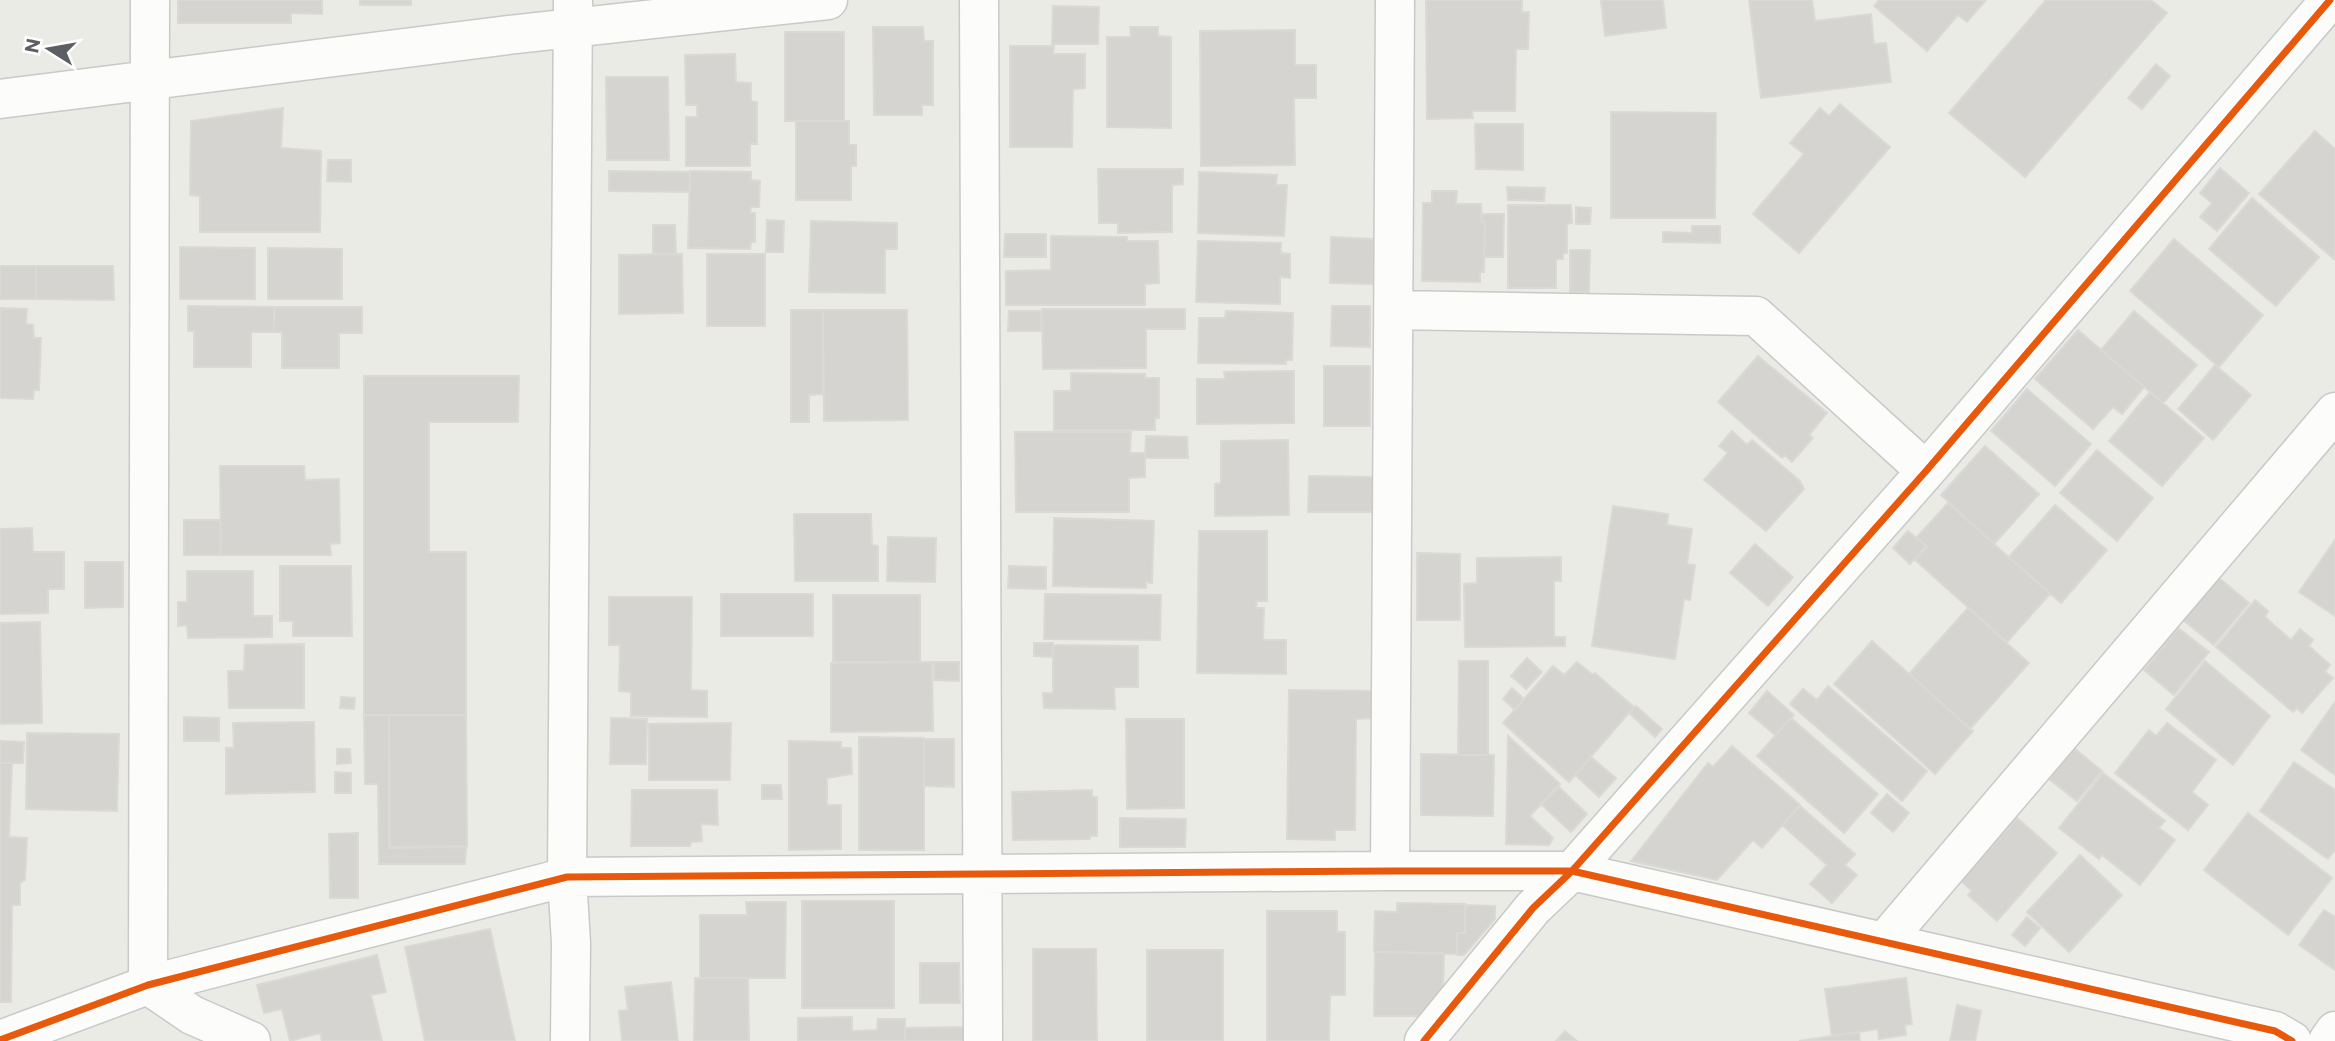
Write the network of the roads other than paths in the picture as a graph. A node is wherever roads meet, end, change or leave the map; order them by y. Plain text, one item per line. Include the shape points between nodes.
1 (150, 0) edge
2 (828, 0) edge
3 (979, 0) edge
4 (1395, 0) edge
5 (2330, 0) edge
6 (573, 14) edge
7 (149, 82) junction
8 (0, 99) edge
9 (1394, 310) junction
10 (2335, 412) edge
11 (1926, 471) junction
12 (1390, 871) junction
13 (1572, 871) junction
14 (984, 875) junction
15 (567, 877) junction
16 (1884, 942) junction
17 (148, 985) junction
18 (186, 1028) edge
19 (2335, 1031) edge
20 (0, 1040) edge
21 (251, 1041) edge
22 (570, 1041) edge
23 (983, 1041) edge
24 (1424, 1041) edge
25 (2291, 1041) edge
26 (2328, 1041) edge

1 - 7 street
2 - 6 street
3 - 14 street
4 - 9 street
5 - 11 street
6 - 7 street
6 - 15 street
7 - 8 street
7 - 17 street
9 - 11 street via 1756,316
9 - 12 street
10 - 16 street
11 - 13 street
12 - 13 street
12 - 14 street
13 - 16 street
13 - 24 street via 1533,908
14 - 15 street
14 - 23 street
15 - 17 street
15 - 22 street
16 - 25 street via 2275,1031
17 - 18 street
17 - 20 street
18 - 21 street
19 - 26 street

